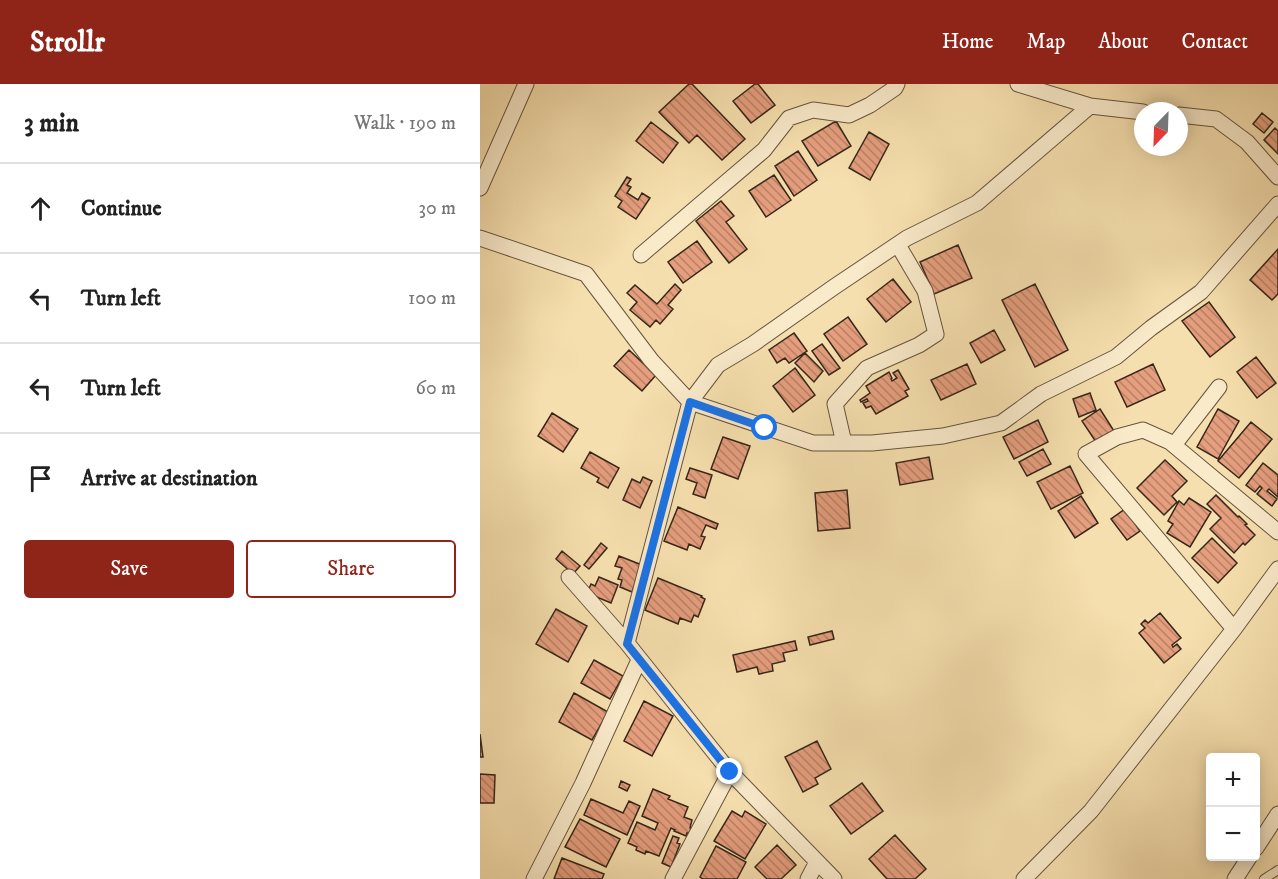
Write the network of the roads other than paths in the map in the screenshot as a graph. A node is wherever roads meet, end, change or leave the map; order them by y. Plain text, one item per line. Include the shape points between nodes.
1 (526, 84) edge
2 (897, 84) edge
3 (1018, 84) edge
4 (1090, 106) junction
5 (1134, 111) edge
6 (1188, 116) edge
7 (1278, 177) edge
8 (480, 188) edge
9 (1278, 204) edge
10 (480, 238) edge
11 (898, 244) junction
12 (641, 255) dead end
13 (1219, 387) dead end
14 (690, 402) junction
15 (844, 443) junction
16 (1174, 445) junction
17 (1278, 532) edge
18 (1278, 569) edge
19 (569, 577) dead end
20 (1234, 629) junction
21 (627, 644) junction
22 (639, 660) junction
23 (730, 772) junction
24 (1278, 814) edge
25 (1260, 842) edge
26 (1247, 861) edge
27 (817, 862) junction
28 (1278, 870) edge
29 (534, 879) edge
30 (673, 879) edge
31 (808, 879) edge
32 (834, 879) edge
33 (1024, 879) edge
34 (1235, 879) edge
35 (1264, 879) edge

1 - 8 street
2 - 12 street via 849,115 813,110 789,118 764,150
3 - 4 street
4 - 5 street
4 - 11 street via 976,202
6 - 7 street via 1216,119 1247,142
9 - 15 street via 1201,292 1116,357 1041,394 1001,423 943,436
10 - 14 street via 586,274 651,360
11 - 14 street via 718,365
11 - 15 street via 925,291 936,334 867,368 835,404
13 - 16 street
14 - 15 street via 813,443
14 - 21 street
16 - 17 street
16 - 20 street via 1143,430 1117,437 1086,454
18 - 20 street
19 - 21 street
20 - 33 street via 1091,812
21 - 22 street
22 - 23 street
22 - 29 street
23 - 27 street
23 - 30 street
24 - 25 street
26 - 34 street
27 - 31 street
27 - 32 street
28 - 35 lane

